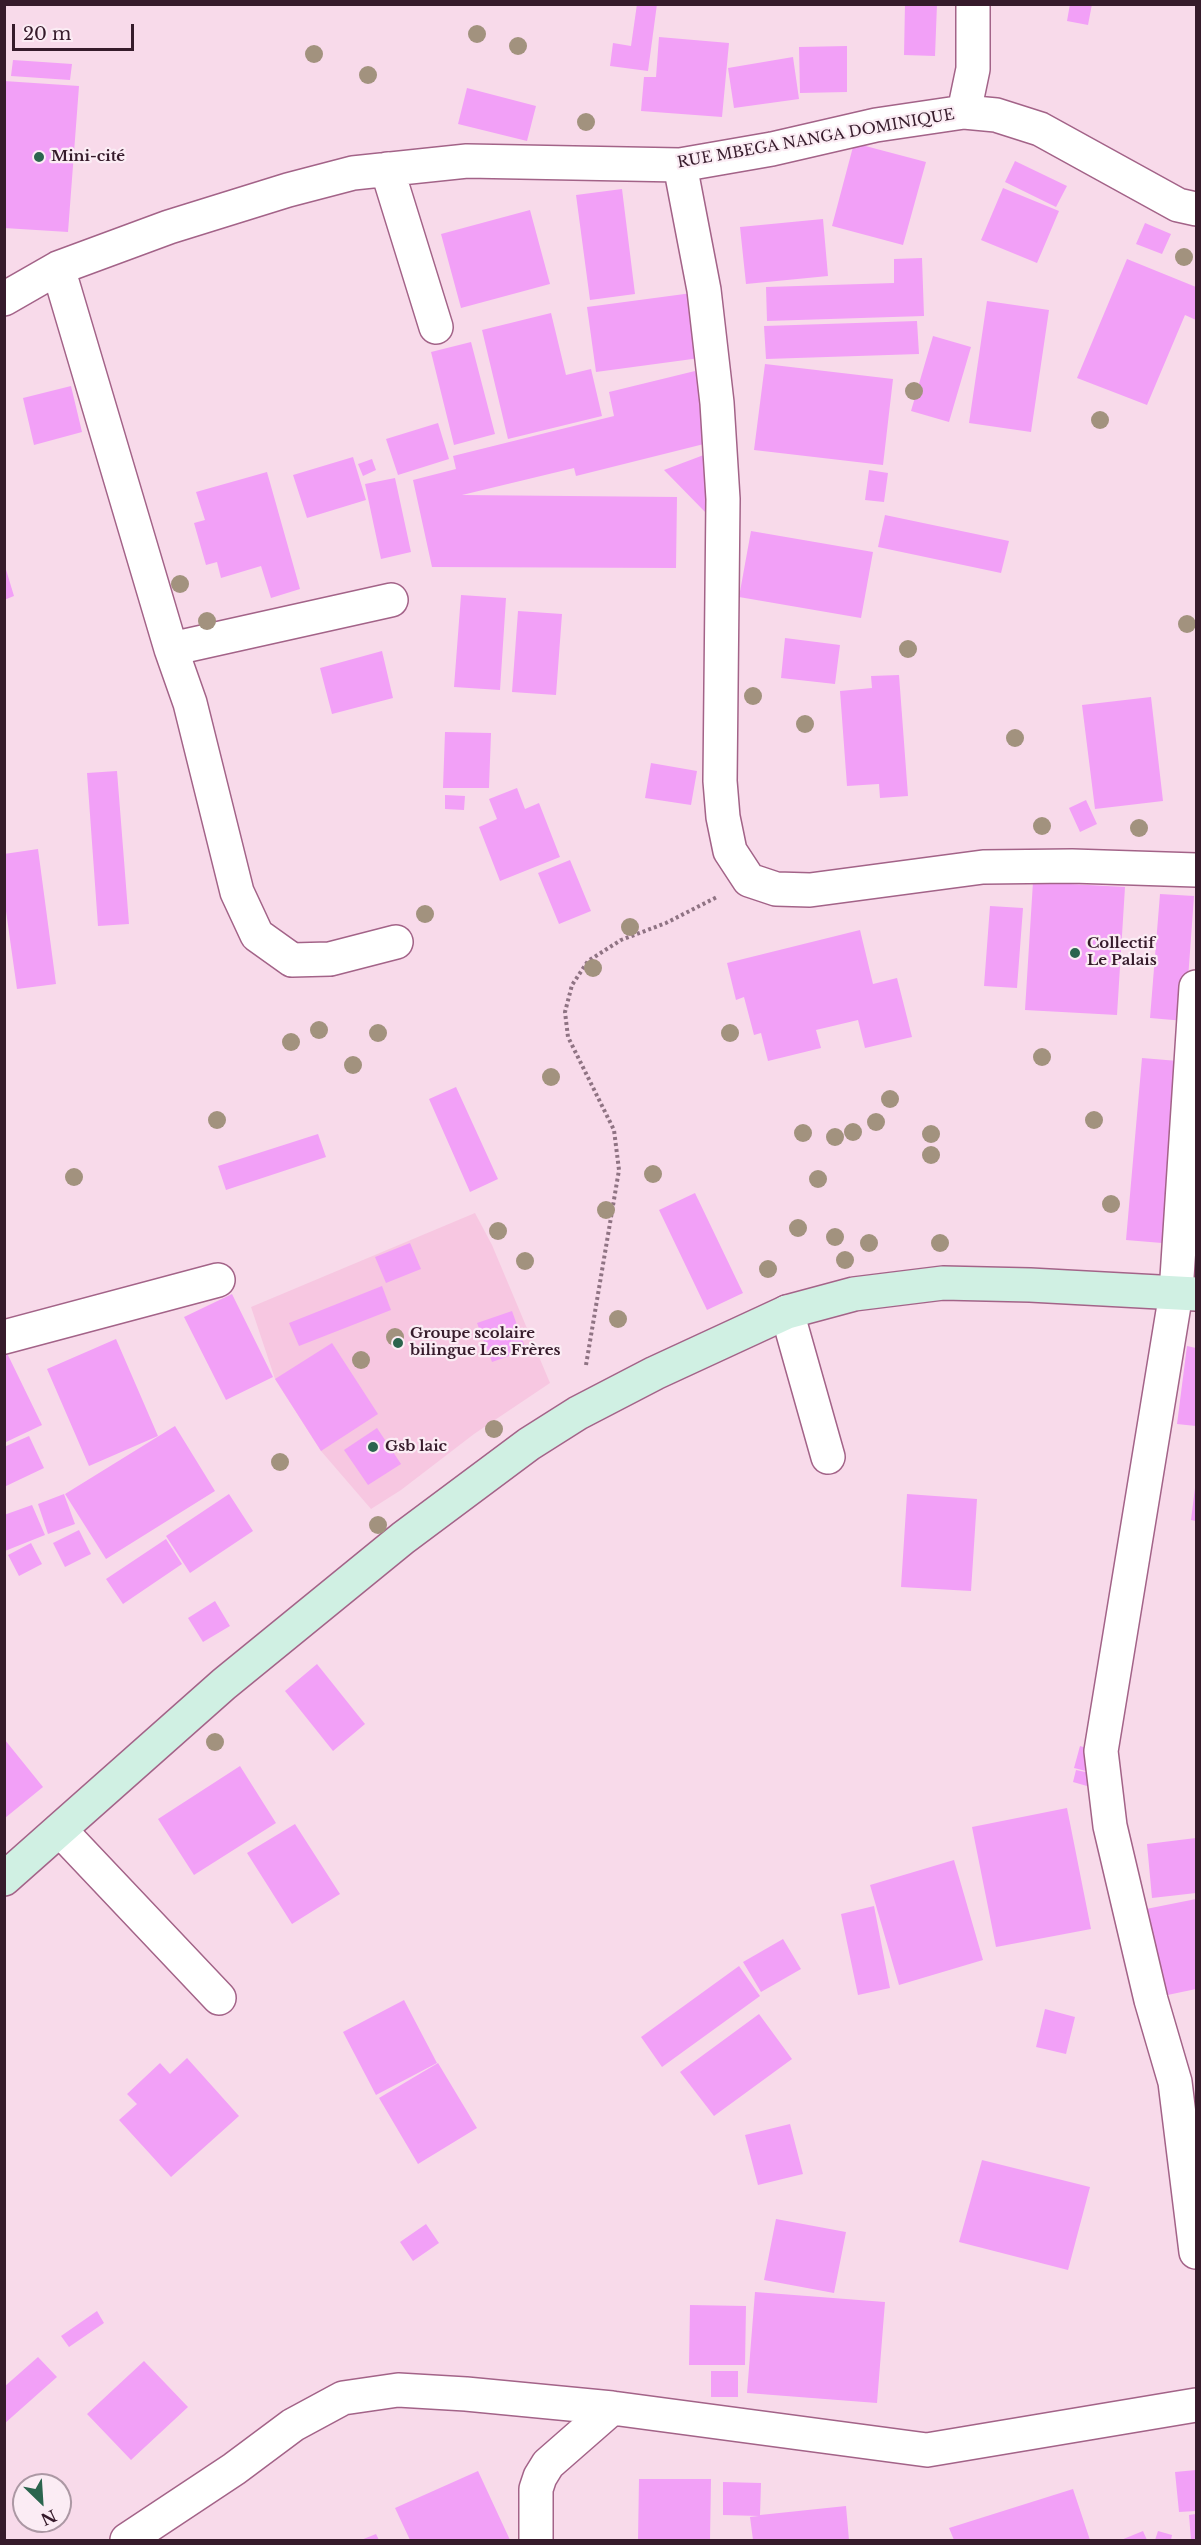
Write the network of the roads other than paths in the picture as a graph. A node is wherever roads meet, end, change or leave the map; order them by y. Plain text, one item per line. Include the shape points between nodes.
1 (973, 4) edge
2 (964, 112) junction
3 (680, 165) junction
4 (387, 169) junction
5 (1197, 209) edge
6 (58, 268) junction
7 (4, 299) edge
8 (436, 327) dead end
9 (391, 600) dead end
10 (171, 649) junction
11 (1197, 870) edge
12 (396, 942) dead end
13 (1197, 987) edge
14 (218, 1280) dead end
15 (1186, 1293) edge
16 (787, 1312) junction
17 (4, 1337) edge
18 (828, 1457) dead end
19 (60, 1830) junction
20 (4, 1879) edge
21 (219, 1998) dead end
22 (1197, 2252) edge
23 (1197, 2405) edge
24 (612, 2408) junction
25 (127, 2541) edge
26 (536, 2541) edge

1 - 2 street via 973,69
2 - 3 street, RUE MBEGA NANGA DOMINIQUE via 876,125
2 - 5 street, RUE MBEGA NANGA DOMINIQUE via 996,115 1040,129 1178,205
3 - 4 street, RUE MBEGA NANGA DOMINIQUE via 467,161
3 - 11 street via 704,290 718,414 723,499 723,817 730,851 749,880 776,889 810,890 983,867
4 - 6 street, RUE MBEGA NANGA DOMINIQUE via 353,173 277,194 169,227
4 - 8 street
6 - 7 street, RUE MBEGA NANGA DOMINIQUE
6 - 10 street
9 - 10 street
10 - 12 street via 190,703 237,892 257,935 292,960 330,959
13 - 15 street
14 - 17 street
15 - 16 street via 943,1283 854,1294
15 - 22 street via 1101,1751 1110,1826 1151,2000 1175,2082
16 - 18 street
16 - 19 street via 578,1413 481,1479 224,1684
19 - 20 street
19 - 21 street
23 - 24 street via 927,2450
24 - 25 street via 398,2390 343,2398 293,2425
24 - 26 street via 548,2464 540,2477 536,2489

